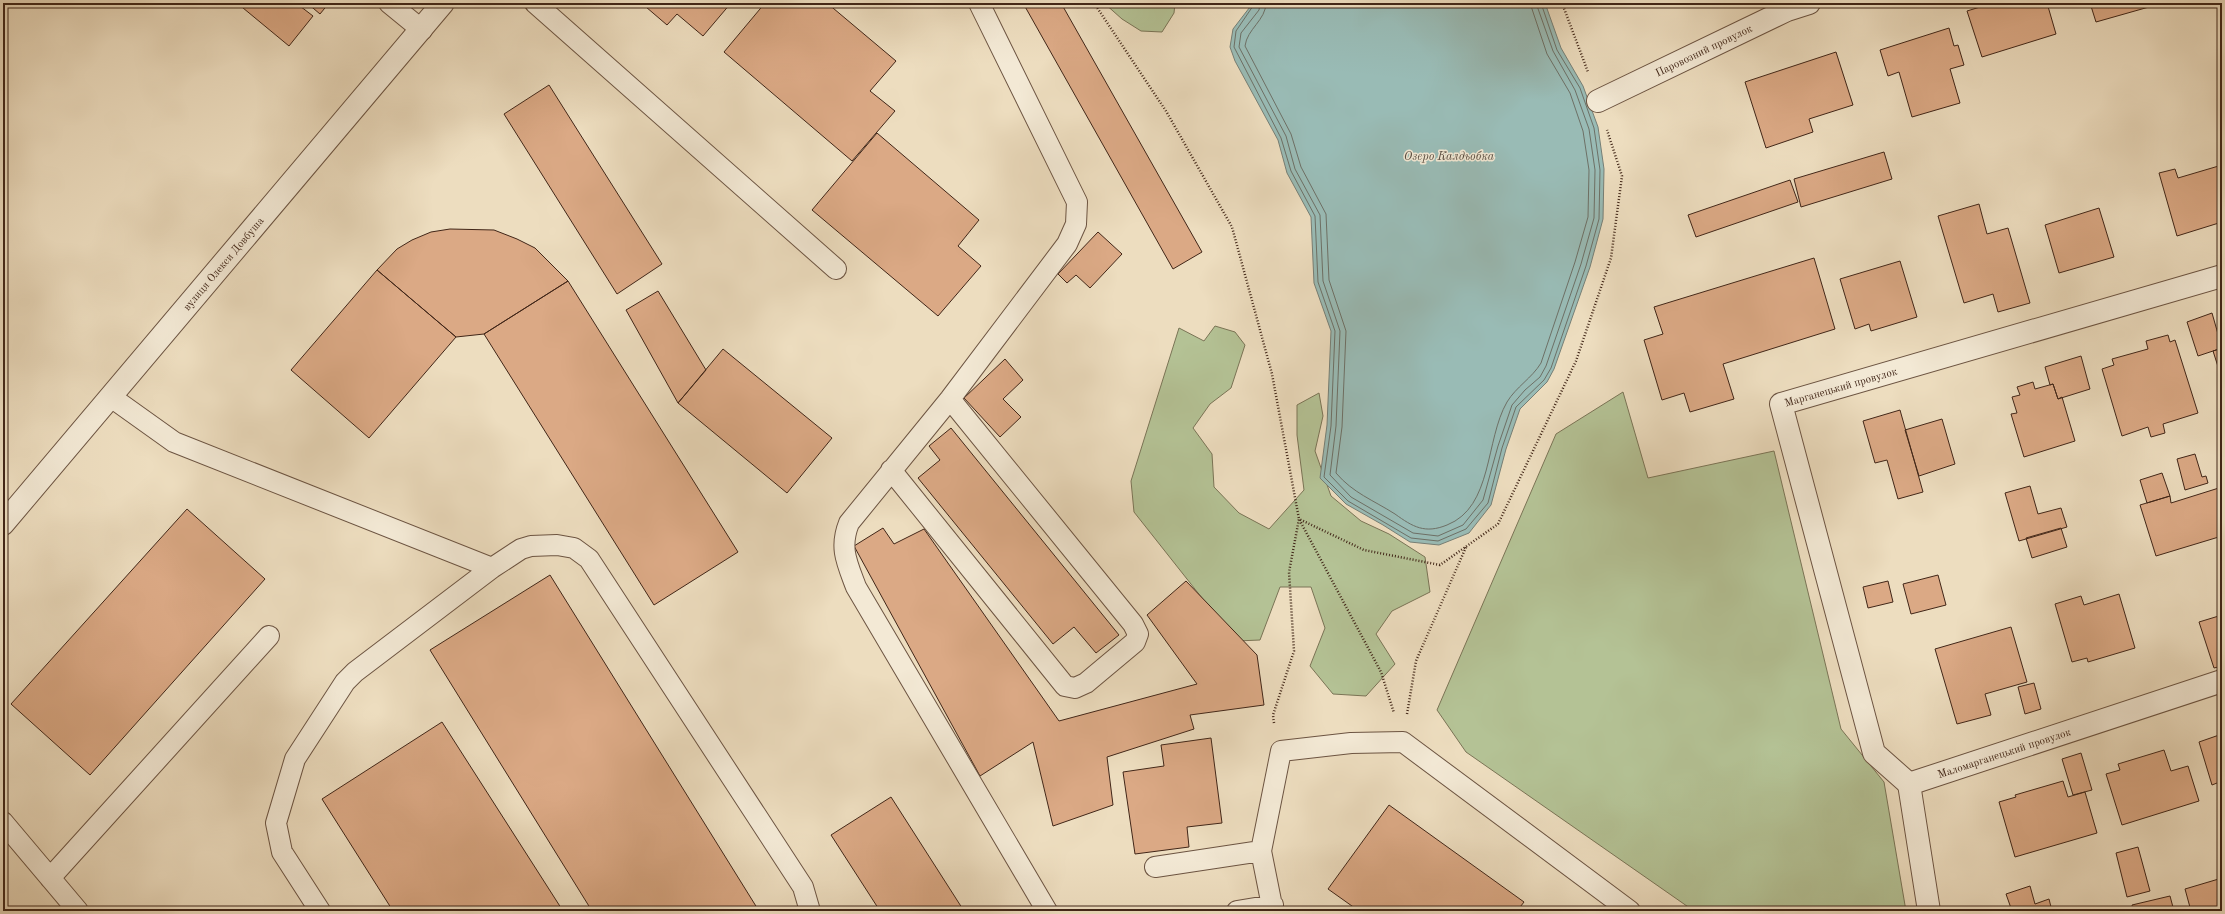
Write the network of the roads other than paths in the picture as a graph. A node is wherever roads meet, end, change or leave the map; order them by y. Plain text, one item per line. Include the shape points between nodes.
1 (389, 3) edge
2 (443, 3) edge
3 (535, 3) edge
4 (979, 3) edge
5 (1810, 3) edge
6 (422, 30) junction
7 (1598, 101) road end
8 (836, 269) dead end
9 (2222, 276) edge
10 (111, 396) junction
11 (950, 399) junction
12 (891, 470) junction
13 (3, 524) edge
14 (492, 568) junction
15 (270, 636) dead end
16 (2222, 681) edge
17 (1909, 784) junction
18 (3, 822) edge
19 (1262, 851) junction
20 (1155, 868) dead end
21 (50, 878) junction
22 (1273, 908) edge
23 (78, 911) edge
24 (320, 911) edge
25 (810, 911) edge
26 (1047, 911) edge
27 (1238, 911) edge
28 (1630, 911) edge
29 (1929, 911) edge

1 - 6 lane
2 - 6 street, вулиця Олекси Довбуша
3 - 8 lane
4 - 11 lane via 1077,202 1076,224 1067,244
5 - 7 street, Паровозний провулок via 1787,10
6 - 10 street, вулиця Олекси Довбуша
9 - 17 street, Марганецький провулок via 1781,404 1874,753
10 - 13 street, вулиця Олекси Довбуша
10 - 14 lane via 174,442
11 - 12 lane
11 - 12 lane via 1133,624 1138,634 1135,642 1086,682 1075,688 1065,686
12 - 26 lane via 849,523 843,537 844,555 856,587
14 - 24 lane via 355,672 345,682 294,759 276,823 278,839 282,852
14 - 25 lane via 521,549 532,546 557,545 574,548 589,559 803,887
15 - 21 lane
16 - 17 street, Маломарганецький провулок
17 - 29 street
18 - 21 lane
19 - 20 lane
19 - 22 lane
19 - 28 lane via 1281,751 1351,743 1403,742
21 - 23 lane
22 - 27 lane

